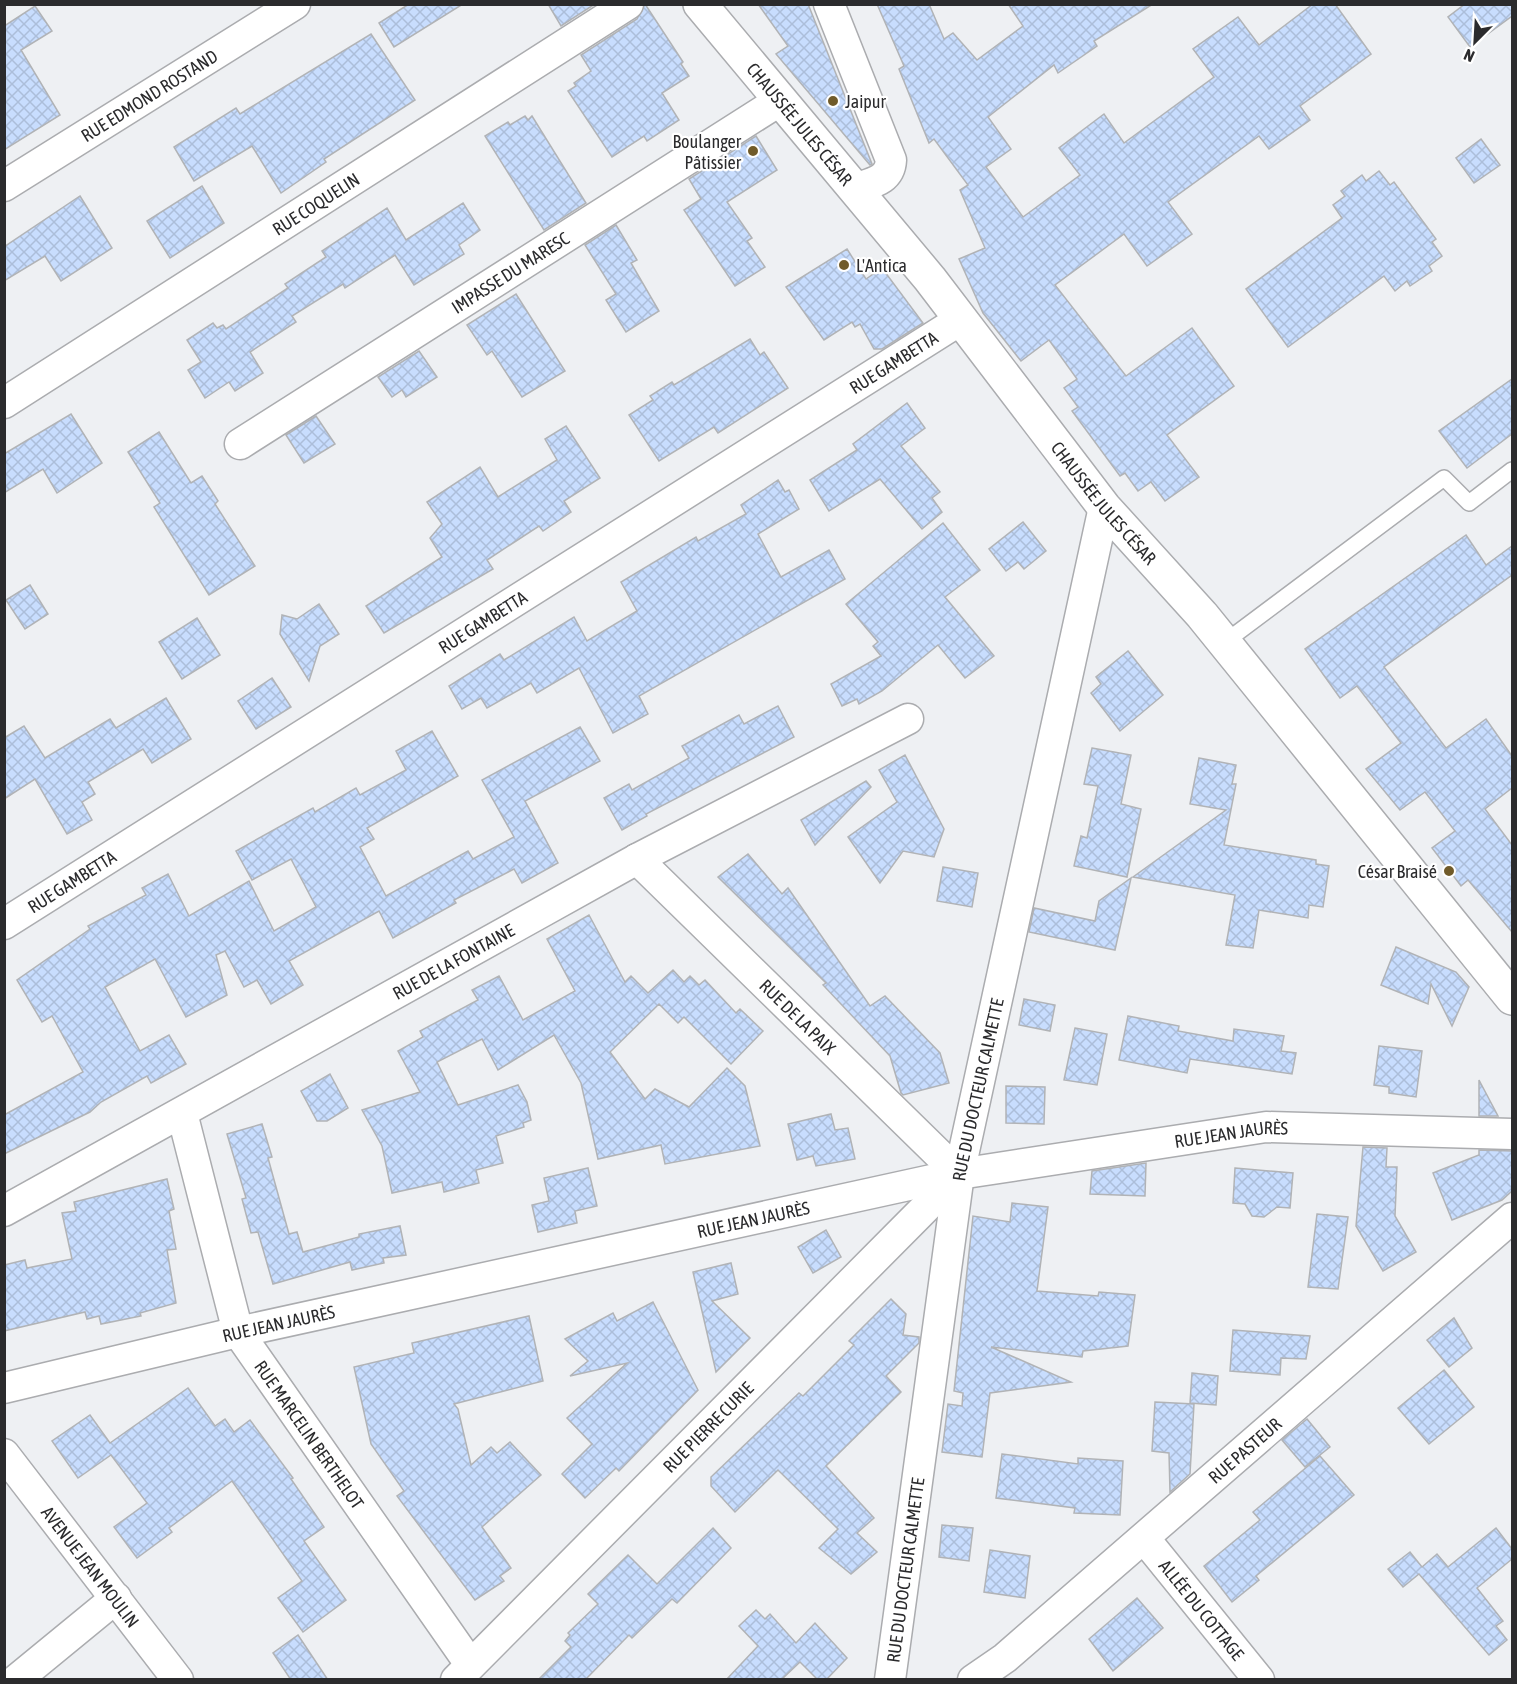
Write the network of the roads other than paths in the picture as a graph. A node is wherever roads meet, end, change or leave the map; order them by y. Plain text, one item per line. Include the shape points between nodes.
1 (295, 4) edge
2 (628, 4) edge
3 (700, 4) edge
4 (830, 4) edge
5 (779, 101) junction
6 (4, 186) edge
7 (854, 189) junction
8 (960, 320) junction
9 (4, 403) edge
10 (240, 444) dead end
11 (1512, 470) edge
12 (1104, 507) junction
13 (1224, 642) junction
14 (908, 719) dead end
15 (638, 859) junction
16 (4, 924) edge
17 (1507, 981) edge
18 (182, 1113) junction
19 (1512, 1134) edge
20 (959, 1174) junction
21 (4, 1211) edge
22 (1512, 1218) edge
23 (238, 1332) junction
24 (4, 1388) edge
25 (4, 1454) edge
26 (1144, 1538) junction
27 (116, 1598) junction
28 (463, 1672) edge
29 (16, 1680) edge
30 (177, 1680) edge
31 (890, 1680) edge
32 (973, 1680) edge
33 (1259, 1680) edge

1 - 6 street, RUE EDMOND ROSTAND
2 - 9 street, RUE COQUELIN
3 - 5 street, CHAUSSÉE JULES CÉSAR
4 - 7 street via 891,160 883,178
5 - 7 street, CHAUSSÉE JULES CÉSAR
5 - 10 street, IMPASSE DU MARESC
7 - 8 street, CHAUSSÉE JULES CÉSAR
8 - 12 street, CHAUSSÉE JULES CÉSAR
8 - 16 street, RUE GAMBETTA
11 - 13 lane via 1469,503 1444,478
12 - 13 street, CHAUSSÉE JULES CÉSAR
12 - 20 street, RUE DU DOCTEUR CALMETTE
13 - 17 street, CHAUSSÉE JULES CÉSAR
14 - 15 street, RUE DE LA FONTAINE
15 - 18 street, RUE DE LA FONTAINE
15 - 20 street, RUE DE LA PAIX
18 - 21 street, RUE DE LA FONTAINE
18 - 23 street, RUE MARCELIN BERTHELOT
19 - 20 street, RUE JEAN JAURÈS via 1266,1127
20 - 23 street, RUE JEAN JAURÈS
20 - 28 street, RUE PIERRE CURIE
20 - 31 street, RUE DU DOCTEUR CALMETTE
22 - 26 street, RUE PASTEUR
23 - 24 street, RUE JEAN JAURÈS
23 - 28 street, RUE MARCELIN BERTHELOT
25 - 27 street, AVENUE JEAN MOULIN
26 - 32 street, RUE PASTEUR via 1005,1658
26 - 33 street, ALLÉE DU COTTAGE
27 - 29 street
27 - 30 street, AVENUE JEAN MOULIN

